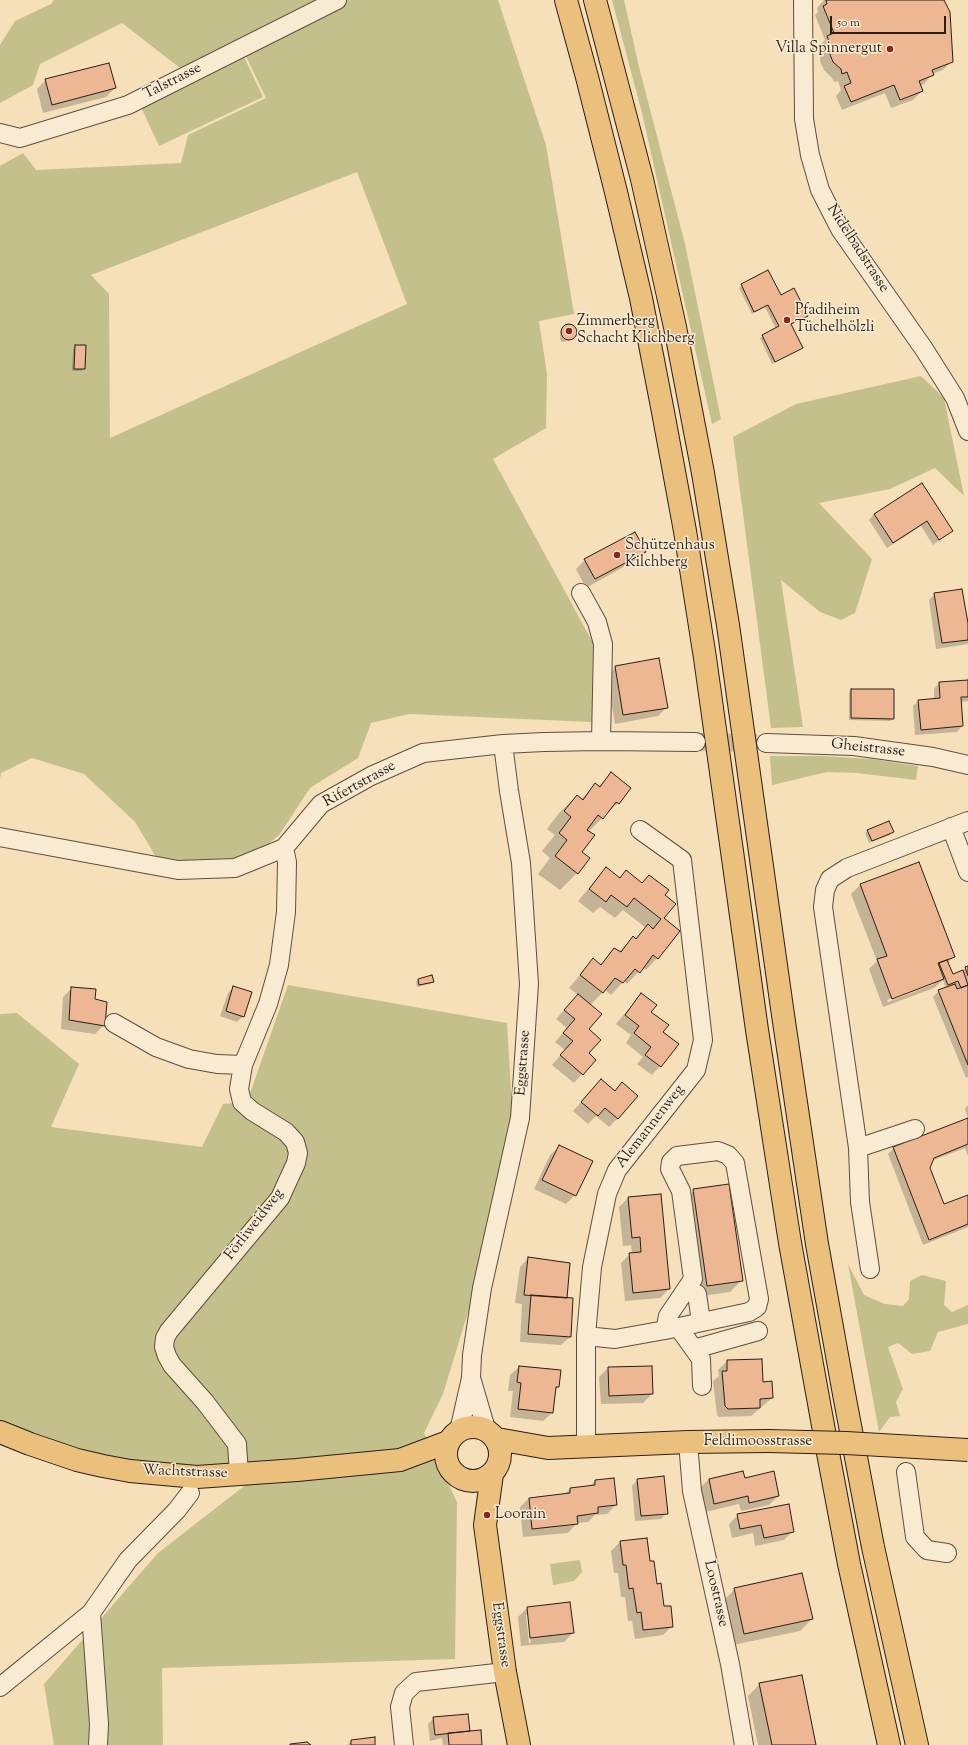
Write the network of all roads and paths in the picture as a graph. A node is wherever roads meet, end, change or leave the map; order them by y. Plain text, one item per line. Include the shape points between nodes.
1 (337, 0) edge
2 (566, 0) edge
3 (595, 0) edge
4 (803, 0) edge
5 (0, 133) edge
6 (968, 431) edge
7 (581, 593) dead end
8 (601, 741) junction
9 (696, 742) tunnel mouth
10 (766, 743) tunnel mouth
11 (503, 744) junction
12 (968, 765) edge
13 (960, 824) edge
14 (640, 830) dead end
15 (0, 837) edge
16 (284, 848) junction
17 (968, 872) edge
18 (114, 1024) dead end
19 (243, 1065) junction
20 (915, 1129) dead end
21 (858, 1148) junction
22 (870, 1269) dead end
23 (697, 1294) dead end
24 (701, 1322) junction
25 (671, 1328) junction
26 (758, 1331) dead end
27 (586, 1336) junction
28 (694, 1349) junction
29 (471, 1378) junction
30 (702, 1386) dead end
31 (0, 1432) edge
32 (491, 1434) junction
33 (454, 1436) junction
34 (688, 1442) junction
35 (586, 1446) junction
36 (548, 1448) junction
37 (968, 1450) edge
38 (400, 1460) junction
39 (496, 1469) junction
40 (906, 1472) dead end
41 (240, 1474) junction
42 (458, 1474) junction
43 (190, 1493) dead end
44 (485, 1525) junction
45 (947, 1553) dead end
46 (91, 1613) junction
47 (505, 1672) junction
48 (0, 1687) edge
49 (98, 1745) edge
50 (404, 1745) edge
51 (519, 1745) edge
52 (744, 1745) edge
53 (889, 1745) edge
54 (917, 1745) edge

1 - 5 street, Talstrasse via 128,105 20,138
2 - 53 main road via 641,298 663,412 705,658 791,1251 849,1564
3 - 54 main road via 642,178 695,429 728,625 817,1244 873,1547
4 - 6 street, Nidelbadstrasse via 804,119 810,155 820,190 840,229 955,398
7 - 8 street via 598,622 602,644
8 - 9 street
8 - 11 street
10 - 12 street, Gheistrasse via 860,746
11 - 16 street, Rifertstrasse via 423,753 371,776 321,804
11 - 29 street, Eggstrasse via 521,863 529,984 520,1118 482,1288
13 - 17 street
13 - 21 street via 847,868 830,879 825,890 823,907
14 - 27 street, Alemannenweg via 682,860 703,1040 696,1070 616,1170 607,1194 592,1267
15 - 16 street, Rifertstrasse via 178,870 234,868
16 - 19 street, Förliweidweg via 287,862 286,912 279,965 268,1004
18 - 19 street via 156,1047 189,1059
19 - 41 street, Förliweidweg via 239,1089 242,1102 286,1132 295,1142 298,1152 296,1163 280,1198 169,1331 164,1348 172,1365 237,1444
20 - 21 street
21 - 22 street via 860,1202
23 - 24 street
24 - 25 street
24 - 25 street via 749,1312 759,1299 735,1163 728,1155 718,1151 677,1156 671,1162 670,1169 682,1191 693,1279 668,1316
25 - 27 street via 615,1339
25 - 28 street
26 - 28 street
27 - 35 street, Alemannenweg
28 - 30 street via 701,1359
29 - 32 street, Eggstrasse
29 - 33 street, Eggstrasse
31 - 41 main road, Wachtstrasse via 77,1460 123,1470 197,1476
32 - 33 main road via 470,1426
32 - 36 main road, Feldimoosstrasse
32 - 39 main road via 501,1451
33 - 38 main road, Wachtstrasse
33 - 42 main road via 446,1455
34 - 35 main road, Feldimoosstrasse
34 - 37 main road, Feldimoosstrasse, bridge via 853,1443
34 - 52 street, Loostrasse via 692,1491 730,1664
35 - 36 main road, Feldimoosstrasse
36 - 39 main road, Feldimoosstrasse
38 - 41 main road, Wachtstrasse
38 - 42 main road, Wachtstrasse
39 - 42 main road via 480,1481
39 - 44 main road, Eggstrasse
40 - 45 street via 915,1537 927,1550
42 - 44 main road, Eggstrasse
43 - 46 street via 177,1510 128,1560
44 - 47 main road, Eggstrasse
46 - 48 street
46 - 49 street via 99,1724
47 - 50 street via 416,1682 404,1693 400,1707
47 - 51 main road, Eggstrasse

